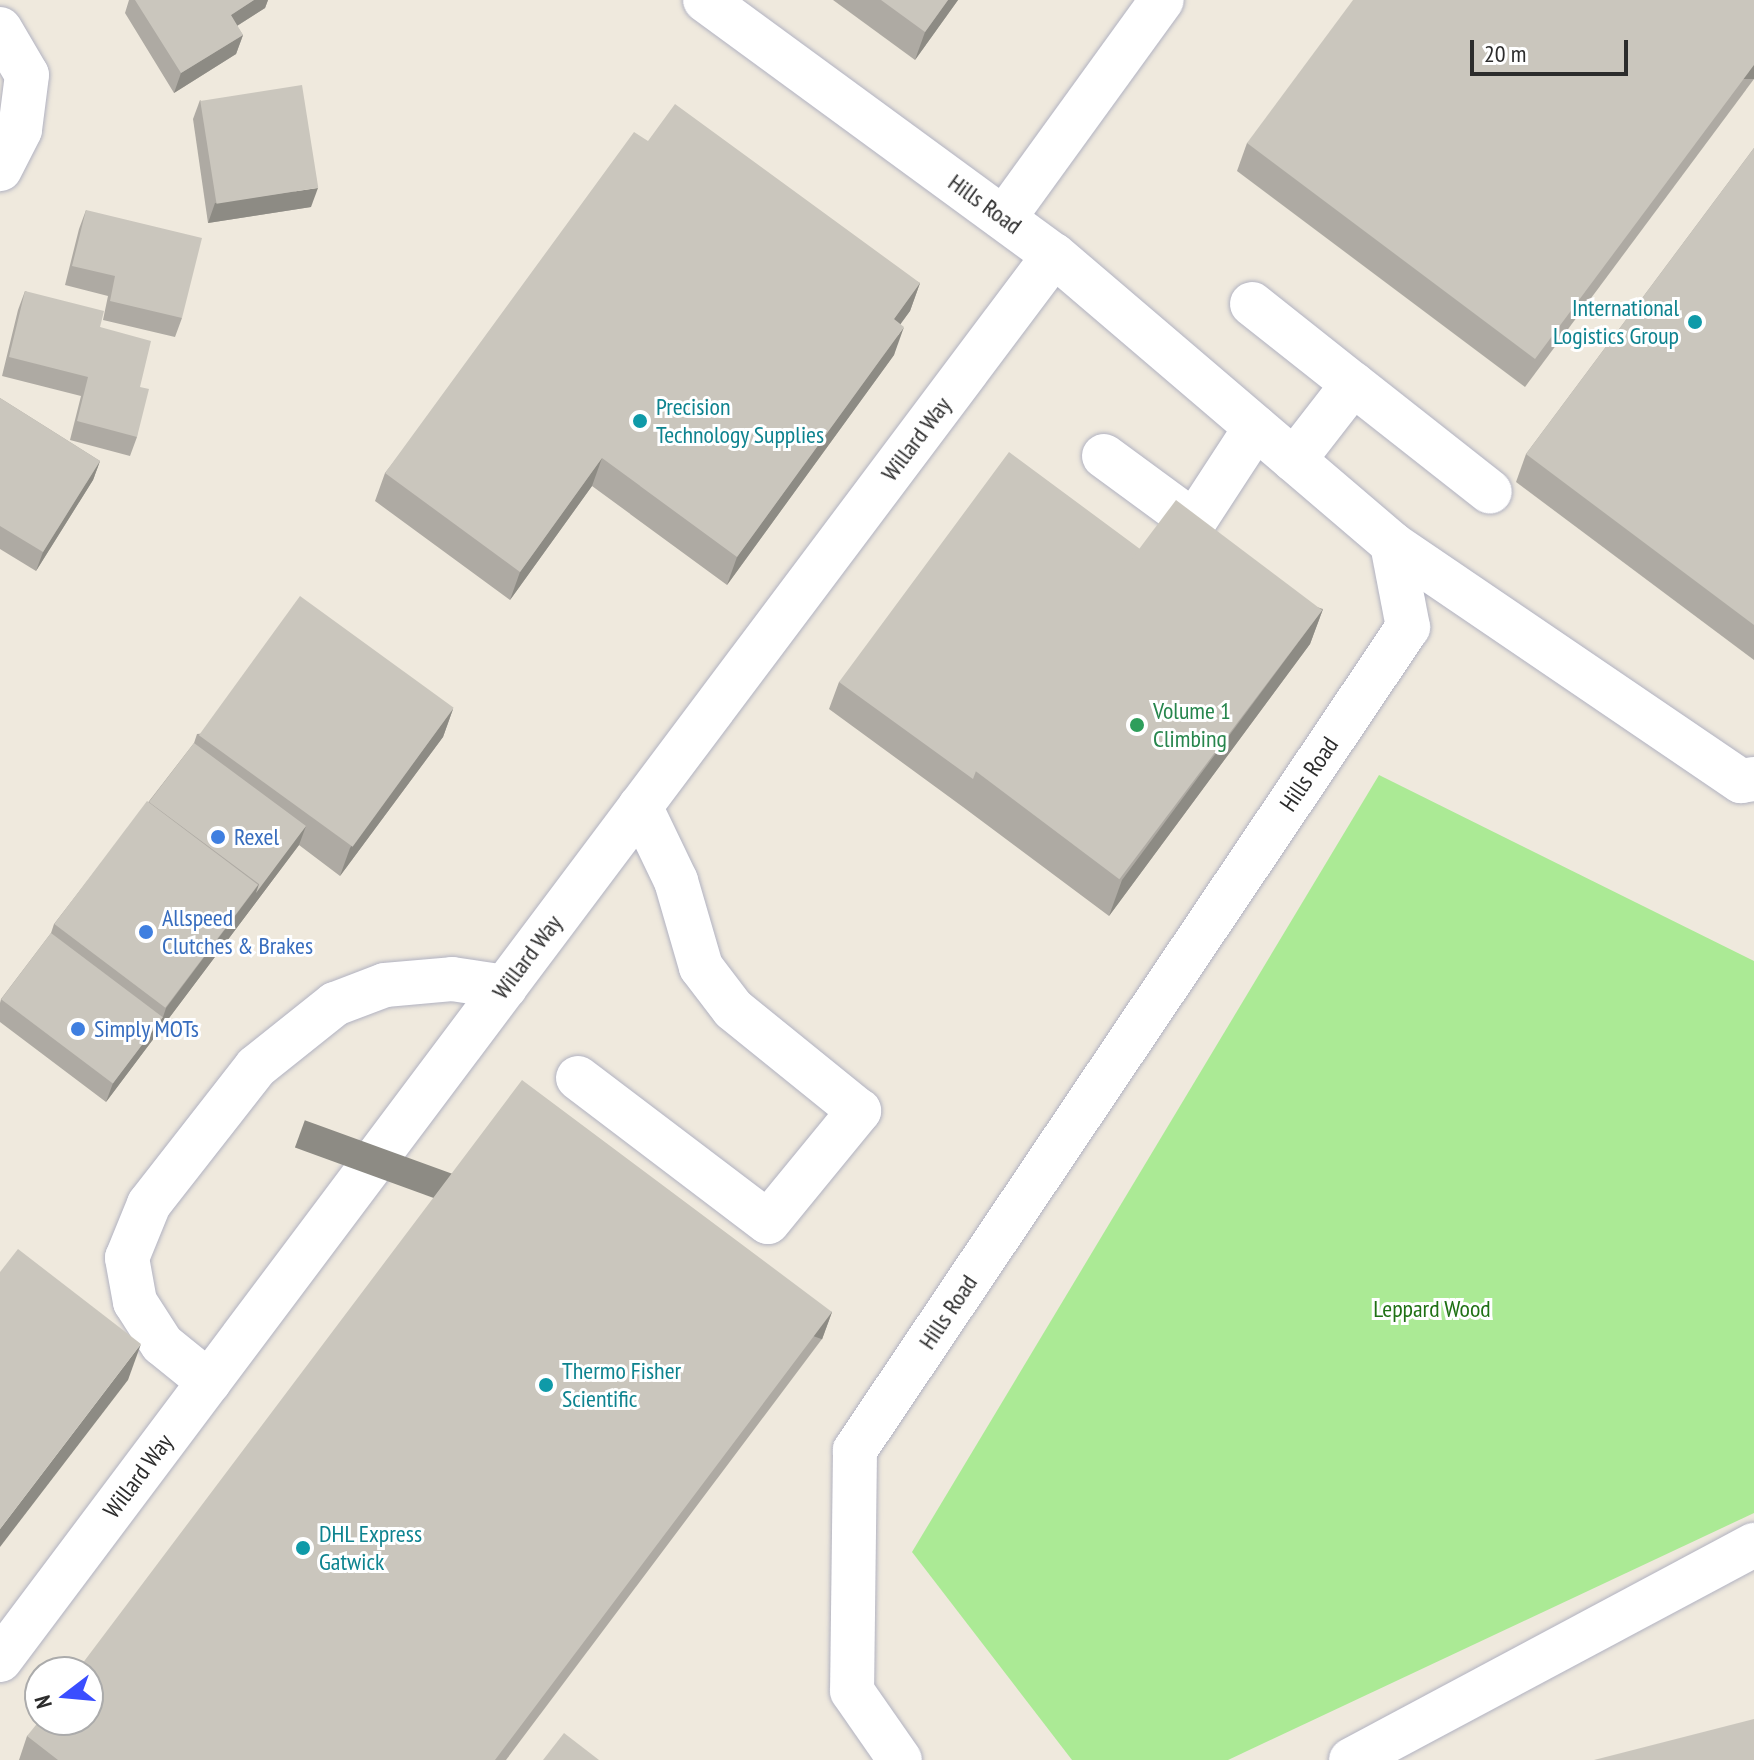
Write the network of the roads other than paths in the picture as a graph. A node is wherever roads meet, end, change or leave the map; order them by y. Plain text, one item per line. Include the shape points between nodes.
1 (705, 0) edge
2 (1162, 0) edge
3 (0, 29) edge
4 (0, 169) edge
5 (1004, 218) junction
6 (1054, 255) junction
7 (1252, 304) dead end
8 (1353, 384) junction
9 (1256, 427) junction
10 (1104, 456) dead end
11 (1294, 460) junction
12 (1490, 492) dead end
13 (1194, 522) junction
14 (1392, 544) junction
15 (1231, 553) edge
16 (1754, 779) edge
17 (640, 806) junction
18 (505, 987) junction
19 (578, 1078) dead end
20 (209, 1382) junction
21 (1754, 1545) edge
22 (0, 1660) edge
23 (900, 1760) edge
24 (1351, 1760) edge

1 - 5 street, Hills Road
2 - 5 street
3 - 4 street via 27,75 20,130
5 - 6 street, Hills Road
6 - 9 street, Hills Road
6 - 17 street, Willard Way
7 - 8 street
8 - 11 street
8 - 12 street
9 - 11 street, Hills Road
9 - 13 street
10 - 13 street
11 - 14 street, Hills Road
13 - 15 street
14 - 16 street via 1741,781
14 - 23 street, Hills Road via 1408,627 855,1450 852,1691
17 - 18 street, Willard Way
17 - 19 street via 676,881 701,967 733,1009 859,1111 768,1222
18 - 20 street, Willard Way
18 - 20 street via 452,979 385,985 335,1004 256,1067 149,1204 127,1258 135,1302 162,1344
20 - 22 street, Willard Way
21 - 24 street

